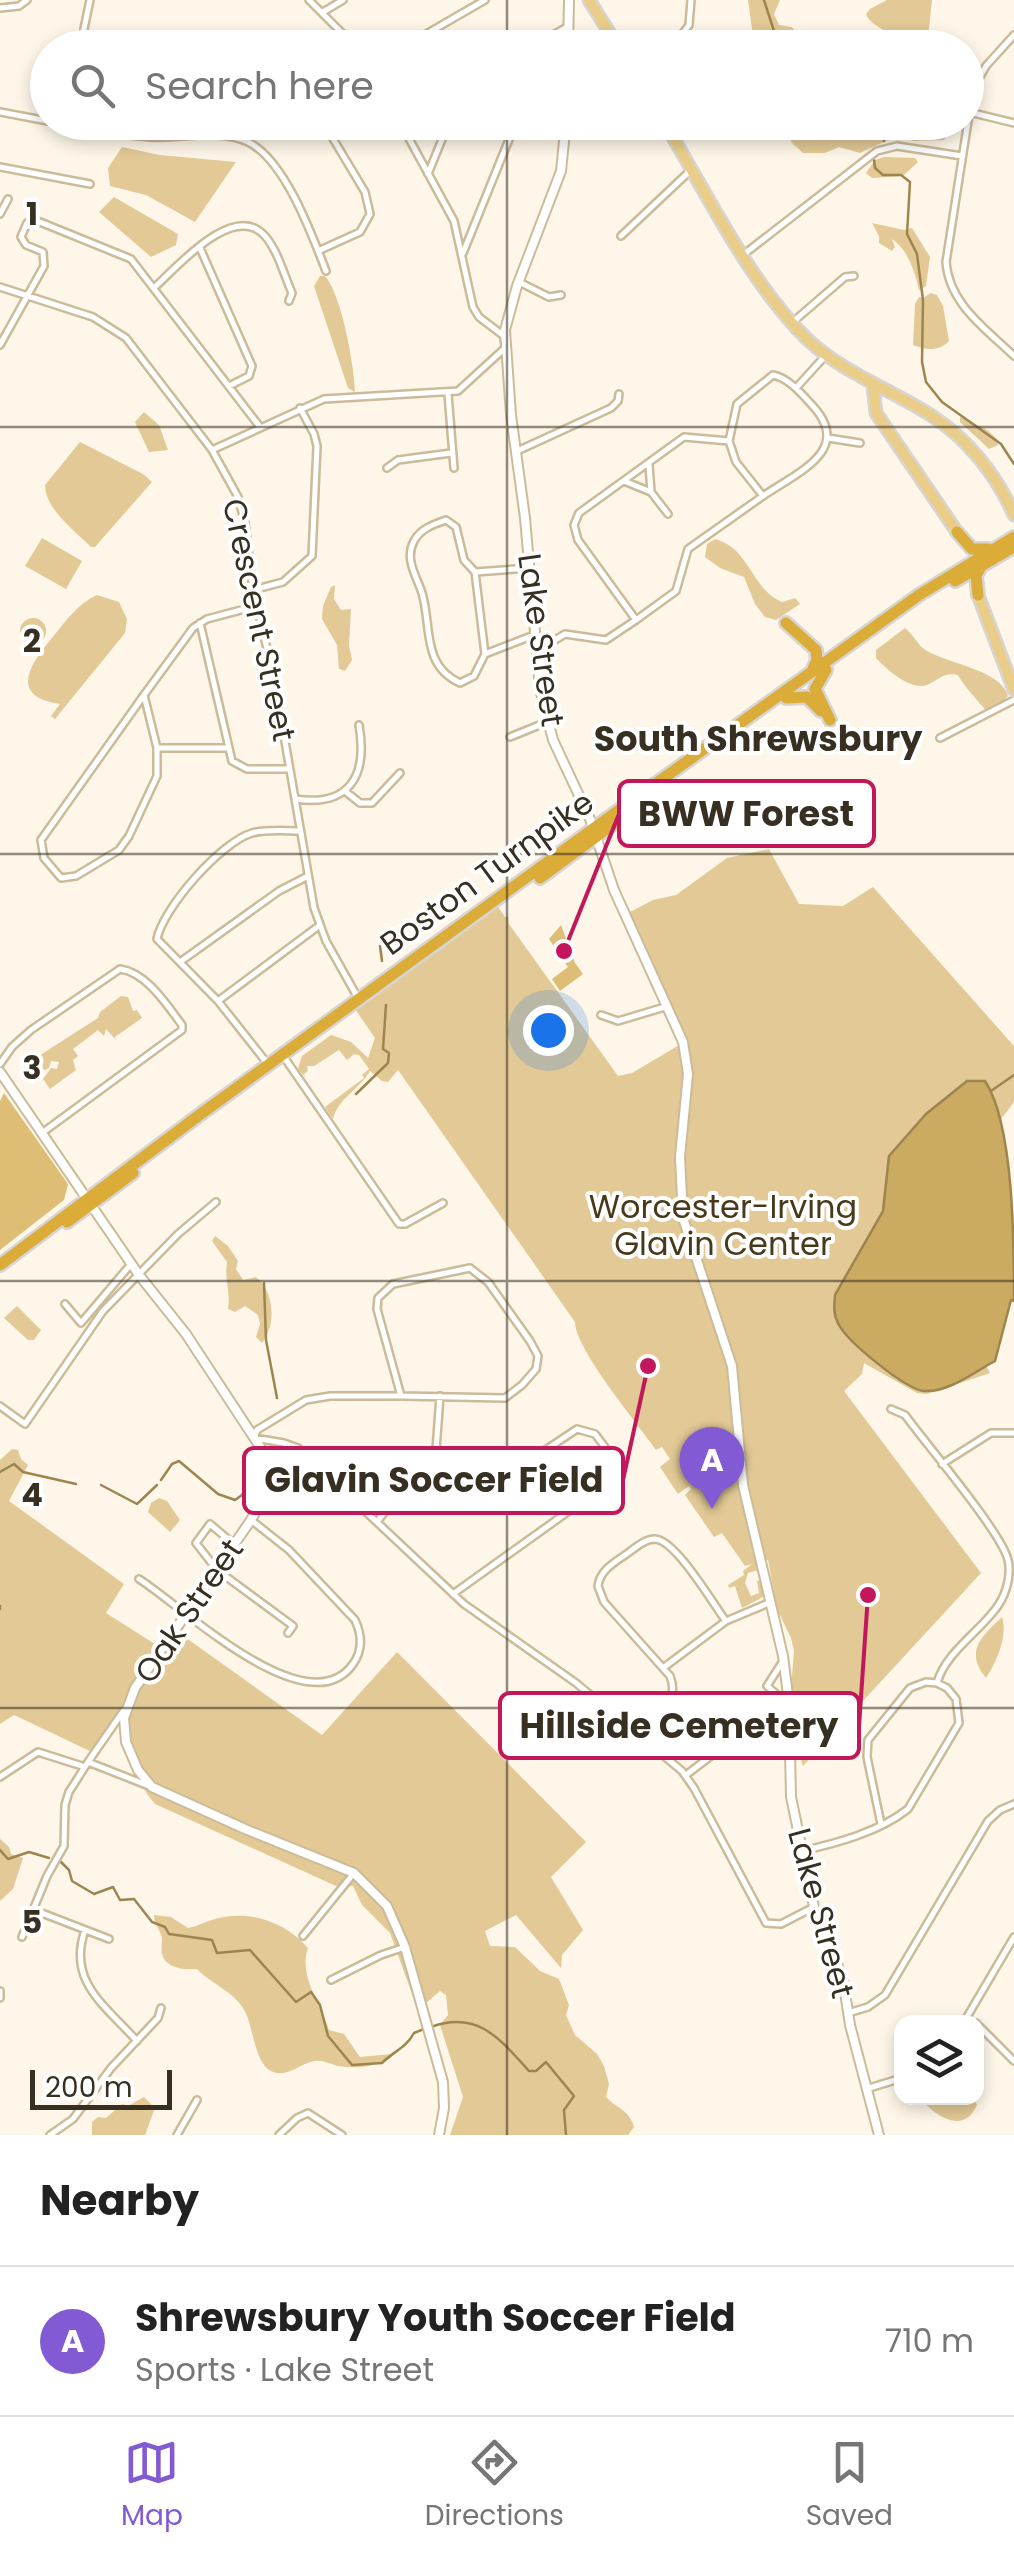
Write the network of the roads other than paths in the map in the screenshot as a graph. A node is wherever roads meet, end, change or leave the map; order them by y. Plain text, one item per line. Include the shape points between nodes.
1 (26, 0) edge
2 (90, 0) edge
3 (309, 0) edge
4 (343, 0) edge
5 (485, 0) edge
6 (569, 0) edge
7 (588, 0) edge
8 (691, 0) edge
9 (0, 8) edge
10 (323, 12) junction
11 (568, 25) junction
12 (84, 30) edge
13 (340, 30) edge
14 (433, 30) edge
15 (560, 30) edge
16 (568, 30) edge
17 (607, 30) edge
18 (686, 30) edge
19 (1014, 35) edge
20 (984, 70) edge
21 (0, 112) edge
22 (984, 116) edge
23 (30, 118) edge
24 (1014, 123) edge
25 (239, 140) edge
26 (334, 140) edge
27 (410, 140) edge
28 (442, 140) edge
29 (509, 140) edge
30 (564, 140) edge
31 (675, 140) edge
32 (965, 140) edge
33 (962, 156) junction
34 (0, 167) edge
35 (692, 169) junction
36 (428, 174) junction
37 (90, 184) dead end
38 (8, 200) dead end
39 (0, 214) edge
40 (621, 236) dead end
41 (200, 248) junction
42 (318, 251) junction
43 (744, 255) junction
44 (462, 256) junction
45 (326, 272) dead end
46 (854, 276) dead end
47 (518, 282) junction
48 (0, 287) edge
49 (154, 287) junction
50 (561, 295) dead end
51 (30, 296) junction
52 (289, 301) dead end
53 (791, 323) junction
54 (506, 342) junction
55 (0, 345) edge
56 (826, 355) junction
57 (1014, 356) edge
58 (229, 386) junction
59 (872, 386) junction
60 (796, 388) junction
61 (448, 394) junction
62 (618, 394) dead end
63 (898, 398) junction
64 (300, 408) junction
65 (882, 422) junction
66 (260, 427) junction
67 (828, 438) junction
68 (729, 441) junction
69 (860, 443) dead end
70 (212, 450) junction
71 (452, 452) junction
72 (515, 452) junction
73 (649, 463) junction
74 (387, 468) dead end
75 (454, 468) dead end
76 (624, 481) junction
77 (651, 492) junction
78 (763, 496) junction
79 (668, 514) dead end
80 (1014, 515) edge
81 (957, 532) junction
82 (1013, 541) edge
83 (992, 549) junction
84 (983, 564) junction
85 (530, 568) junction
86 (956, 571) junction
87 (475, 572) junction
88 (949, 584) junction
89 (253, 590) junction
90 (978, 595) junction
91 (256, 606) junction
92 (636, 620) junction
93 (200, 622) junction
94 (536, 635) junction
95 (842, 650) junction
96 (538, 651) junction
97 (486, 654) junction
98 (826, 670) junction
99 (812, 672) junction
100 (1014, 690) edge
101 (144, 695) junction
102 (786, 698) junction
103 (1014, 700) edge
104 (547, 722) junction
105 (359, 725) dead end
106 (510, 737) dead end
107 (940, 738) dead end
108 (157, 748) junction
109 (228, 748) junction
110 (290, 769) junction
111 (400, 773) dead end
112 (345, 790) junction
113 (295, 800) junction
114 (300, 831) junction
115 (594, 834) junction
116 (308, 876) junction
117 (320, 925) junction
118 (180, 962) junction
119 (218, 1001) junction
120 (359, 1001) junction
121 (668, 1006) junction
122 (601, 1015) dead end
123 (286, 1060) junction
124 (0, 1064) edge
125 (269, 1066) junction
126 (0, 1072) edge
127 (42, 1133) junction
128 (90, 1201) junction
129 (216, 1202) dead end
130 (443, 1203) dead end
131 (131, 1264) junction
132 (0, 1265) edge
133 (0, 1273) edge
134 (139, 1276) junction
135 (65, 1304) dead end
136 (401, 1396) junction
137 (440, 1396) junction
138 (0, 1406) edge
139 (891, 1409) dead end
140 (1014, 1433) edge
141 (254, 1438) junction
142 (435, 1463) junction
143 (942, 1464) junction
144 (252, 1520) junction
145 (377, 1522) junction
146 (235, 1545) junction
147 (217, 1570) junction
148 (139, 1579) dead end
149 (453, 1594) junction
150 (771, 1602) junction
151 (187, 1613) junction
152 (726, 1621) junction
153 (288, 1633) dead end
154 (784, 1660) junction
155 (663, 1668) junction
156 (937, 1683) junction
157 (786, 1698) junction
158 (128, 1704) junction
159 (636, 1732) junction
160 (86, 1764) junction
161 (686, 1776) junction
162 (0, 1777) edge
163 (152, 1787) junction
164 (1014, 1804) edge
165 (881, 1824) junction
166 (802, 1851) junction
167 (354, 1873) junction
168 (814, 1907) junction
169 (34, 1910) junction
170 (85, 1930) junction
171 (302, 1936) dead end
172 (22, 1937) dead end
173 (109, 1939) dead end
174 (1013, 1942) edge
175 (405, 1947) junction
176 (332, 1980) dead end
177 (161, 2008) dead end
178 (848, 2013) junction
179 (968, 2015) edge
180 (984, 2031) edge
181 (136, 2041) junction
182 (1014, 2061) edge
183 (894, 2080) edge
184 (866, 2088) junction
185 (197, 2100) dead end
186 (50, 2135) edge
187 (177, 2135) edge
188 (279, 2135) edge
189 (342, 2135) edge
190 (438, 2135) edge
191 (878, 2135) edge

1 - 9 street
2 - 12 street
3 - 10 street
4 - 10 street
5 - 14 street
6 - 11 street
7 - 17 main road
8 - 18 street
10 - 13 street
11 - 15 street
11 - 16 street
19 - 20 street
21 - 23 street
22 - 24 street
25 - 42 street via 271,162
26 - 42 street via 370,210 360,232
27 - 36 street
28 - 36 street
29 - 44 street
30 - 47 street, Lake Street via 561,171
31 - 35 main road
32 - 33 street
33 - 43 street via 902,147 877,151
33 - 57 street via 947,244 948,280 966,310
34 - 37 street
35 - 40 street
35 - 43 main road
36 - 44 street via 454,220
38 - 39 street
41 - 49 street
41 - 52 street via 231,226 262,232 292,293
41 - 58 street via 252,364 248,376
42 - 45 street
43 - 53 main road
44 - 54 street via 476,314
46 - 53 street
47 - 50 street via 549,297
47 - 54 street, Lake Street
48 - 51 street, Crescent Street
49 - 51 street via 121,254 32,220 21,239 46,258
49 - 58 street
51 - 55 street
51 - 70 street, Crescent Street via 93,317 124,336
53 - 56 main road
54 - 61 street via 470,383
54 - 72 street, Lake Street
56 - 59 main road
56 - 60 street
58 - 66 street
59 - 63 main road
59 - 65 main road
60 - 67 street via 824,418
60 - 68 street via 776,374 755,387 736,405
61 - 64 street via 334,396
61 - 71 street
62 - 72 street via 611,408
63 - 65 main road via 882,407
63 - 80 main road via 965,443
64 - 66 street
64 - 89 street via 316,446 313,552 284,582
65 - 81 main road
66 - 70 street
67 - 69 street
67 - 78 street via 820,456
68 - 73 street via 686,437
68 - 78 street
70 - 89 street, Crescent Street via 241,507
71 - 74 street via 398,460
71 - 75 street
72 - 85 street, Lake Street
73 - 76 street
73 - 77 street
76 - 77 street
76 - 92 street via 580,512 574,529
77 - 79 street
78 - 92 street via 688,550 677,589
81 - 83 highway via 973,550
81 - 86 highway via 964,554
82 - 83 highway, Boston Turnpike
82 - 84 highway, Boston Turnpike
83 - 86 highway, Boston Turnpike
84 - 88 highway, Boston Turnpike
84 - 90 highway
85 - 87 street
85 - 94 street, Lake Street
86 - 95 highway, Boston Turnpike
87 - 97 street
87 - 97 street via 452,522 427,528 413,541 410,561 434,655 460,684 474,676
88 - 90 highway
88 - 98 highway, Boston Turnpike
89 - 91 street, Crescent Street
90 - 100 main road
91 - 93 street
91 - 110 street, Crescent Street
92 - 96 street via 606,640 565,634
93 - 101 street
93 - 109 street
94 - 96 street, Lake Street
94 - 97 street
95 - 99 highway, Boston Turnpike
95 - 99 highway via 822,647 788,621 816,650
96 - 104 street, Lake Street
98 - 102 highway, Boston Turnpike
98 - 102 highway via 815,689 830,720 807,697
99 - 115 highway, Boston Turnpike
101 - 108 street
101 - 108 street via 42,840 56,875 76,876 119,850 157,776
102 - 115 highway, Boston Turnpike
103 - 107 street
104 - 106 street
104 - 115 street, Lake Street
105 - 112 street via 361,762
108 - 109 street
109 - 110 street via 241,768
110 - 113 street, Crescent Street
111 - 112 street via 372,804
112 - 113 street via 324,801
113 - 114 street, Crescent Street
114 - 116 street, Crescent Street
114 - 118 street via 251,834 214,858 159,930 158,942
115 - 120 highway, Boston Turnpike
115 - 121 street, Lake Street
115 - 123 highway, Boston Turnpike
116 - 117 street, Crescent Street
116 - 118 street
117 - 119 street
117 - 120 street, Crescent Street
118 - 119 street
119 - 125 street
120 - 125 highway, Boston Turnpike
121 - 122 street via 618,1021
121 - 150 street, Lake Street via 687,1063 683,1218 732,1366 743,1484
123 - 128 highway, Boston Turnpike
123 - 130 street via 399,1224
124 - 127 street via 31,1030 120,969 148,985 182,1025
125 - 128 highway, Boston Turnpike
126 - 127 street, Oak Street
127 - 128 street, Oak Street
128 - 131 street, Oak Street
128 - 132 highway, Boston Turnpike
128 - 133 highway, Boston Turnpike
129 - 134 street
131 - 134 street, Oak Street
131 - 135 street via 81,1322
134 - 138 street via 96,1320 25,1424
134 - 141 street, Oak Street
136 - 137 street
136 - 137 street via 378,1298 393,1284 470,1268 488,1282 530,1341 536,1369 504,1398
136 - 141 street via 306,1400
137 - 142 street
139 - 143 street via 905,1416
140 - 143 street via 991,1433
141 - 144 street, Oak Street via 274,1477
141 - 145 street via 298,1448
142 - 145 street
142 - 149 street via 518,1464 584,1429 599,1438 618,1468 610,1484
143 - 156 street via 1004,1548 1010,1574 999,1604
144 - 146 street, Oak Street
144 - 151 street via 352,1616 361,1638 353,1664 329,1682 296,1680 255,1663
145 - 149 street
146 - 147 street, Oak Street
146 - 147 street via 216,1526 205,1528 196,1546
147 - 151 street, Oak Street
147 - 153 street via 293,1626
148 - 151 street
149 - 159 street
150 - 152 street
150 - 154 street, Lake Street
151 - 158 street, Oak Street
152 - 155 street
152 - 155 street via 662,1540 646,1541 605,1570 598,1582 601,1597
154 - 157 street, Lake Street
154 - 157 street via 767,1686
155 - 159 street via 672,1682 671,1700
156 - 165 street via 906,1692 868,1740
156 - 165 street via 958,1701 958,1728 912,1804
157 - 161 street
157 - 166 street, Lake Street via 791,1798
158 - 160 street
158 - 163 street, Oak Street via 126,1742
159 - 161 street
160 - 162 street via 38,1752
160 - 163 street
160 - 169 street via 66,1800 63,1850
161 - 168 street via 766,1922 781,1924
163 - 167 street
164 - 178 street via 988,1821 885,1995
165 - 166 street
166 - 168 street, Lake Street
167 - 171 street
167 - 175 street via 387,1906
168 - 178 street, Lake Street via 843,1979
169 - 170 street
169 - 172 street
170 - 173 street
170 - 181 street via 78,1957 84,1980
174 - 179 street
175 - 176 street
175 - 190 street via 444,2095
177 - 181 street
178 - 184 street, Lake Street
180 - 182 street
181 - 186 street via 73,2119
183 - 184 street
184 - 191 street, Lake Street
185 - 187 street
188 - 189 street via 308,2113

